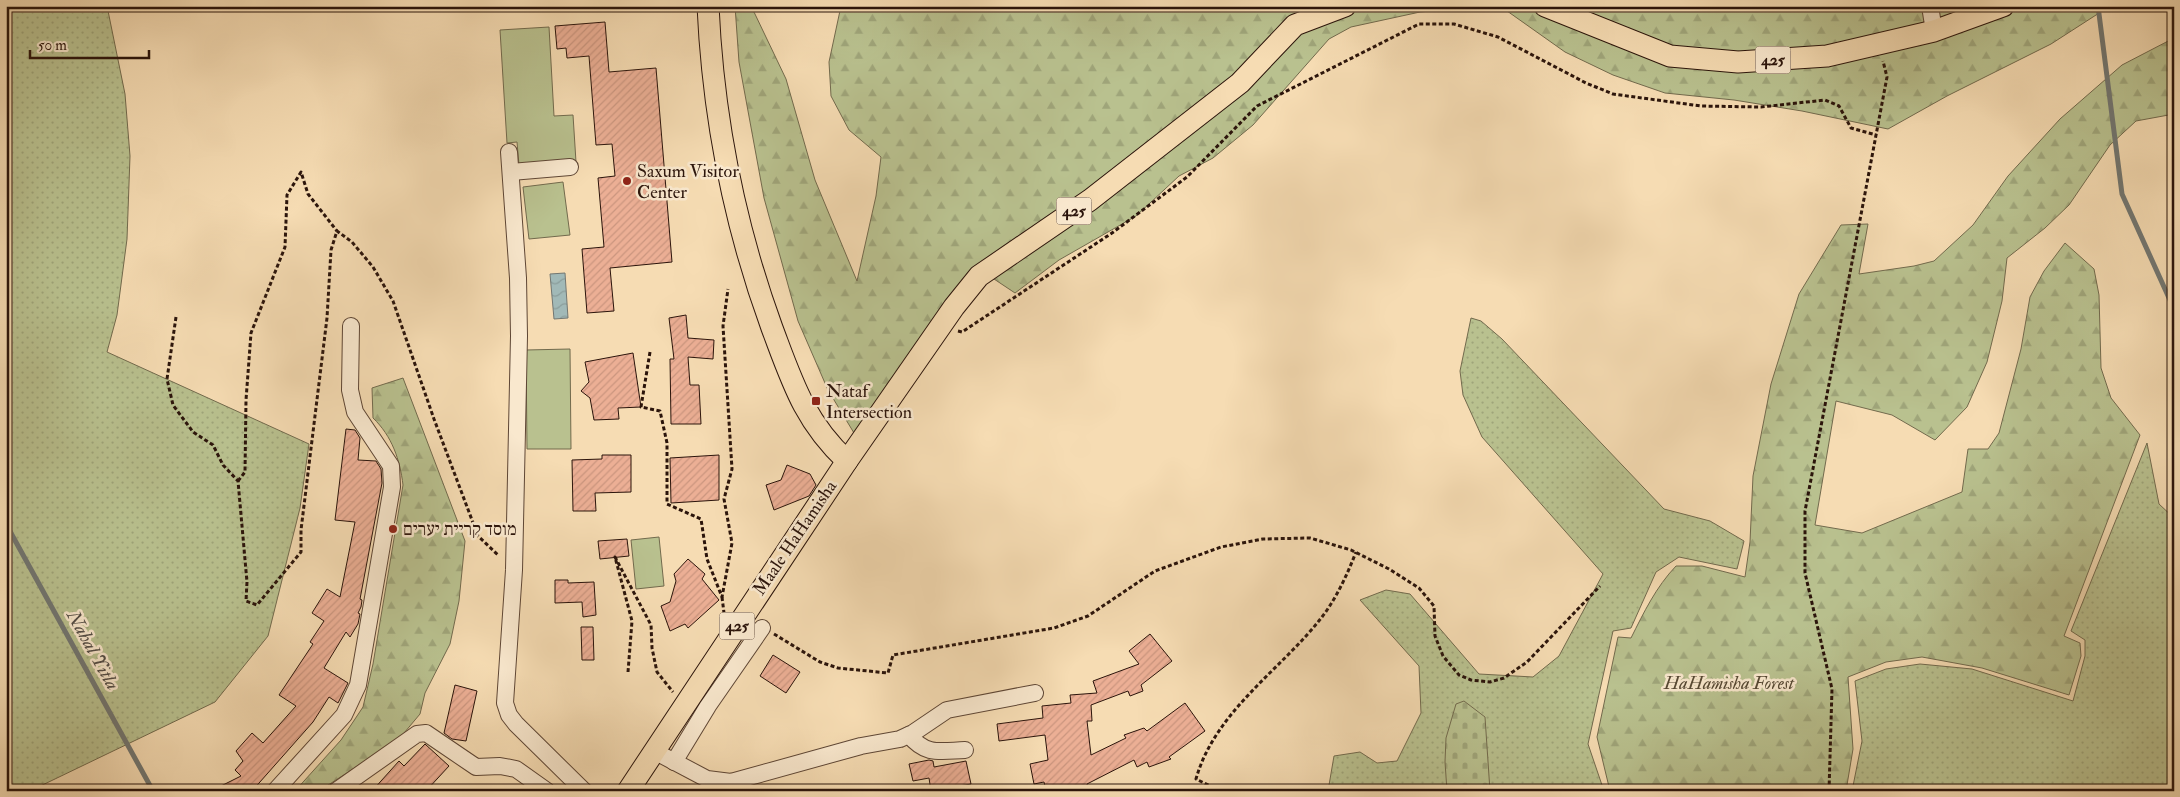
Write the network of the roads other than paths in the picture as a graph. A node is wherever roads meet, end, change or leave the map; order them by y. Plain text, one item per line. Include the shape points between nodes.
1 (708, 6) edge
2 (1345, 6) edge
3 (1545, 6) edge
4 (1930, 6) edge
5 (2003, 6) edge
6 (1934, 31) junction
7 (509, 152) dead end
8 (570, 167) dead end
9 (511, 172) junction
10 (351, 326) dead end
11 (847, 461) junction
12 (762, 628) road end
13 (1035, 693) dead end
14 (909, 736) junction
15 (965, 750) dead end
16 (654, 751) junction
17 (674, 762) junction
18 (538, 789) edge
19 (275, 791) edge
20 (336, 791) edge
21 (584, 791) edge
22 (628, 791) edge

1 - 11 main road via 712,68 727,174 764,305 806,413
2 - 11 main road, 425 via 1295,24 1232,88 1090,200 979,276 940,326
3 - 6 main road, 425 via 1670,56 1738,62 1827,56
4 - 6 street
5 - 6 main road, 425
7 - 9 street
8 - 9 street
9 - 21 street via 519,336 514,570 505,703 509,715
10 - 19 street via 350,390 355,412 391,466 392,487 366,650 358,684 344,715
11 - 16 main road, Maale HaHamisha / 425
12 - 17 street
13 - 14 street via 947,710
14 - 15 street via 930,752
14 - 17 street via 860,746 731,782 707,779
16 - 17 street
16 - 22 main road, Maale HaHamisha / 425
18 - 20 street via 516,769 476,767 426,733 417,734

